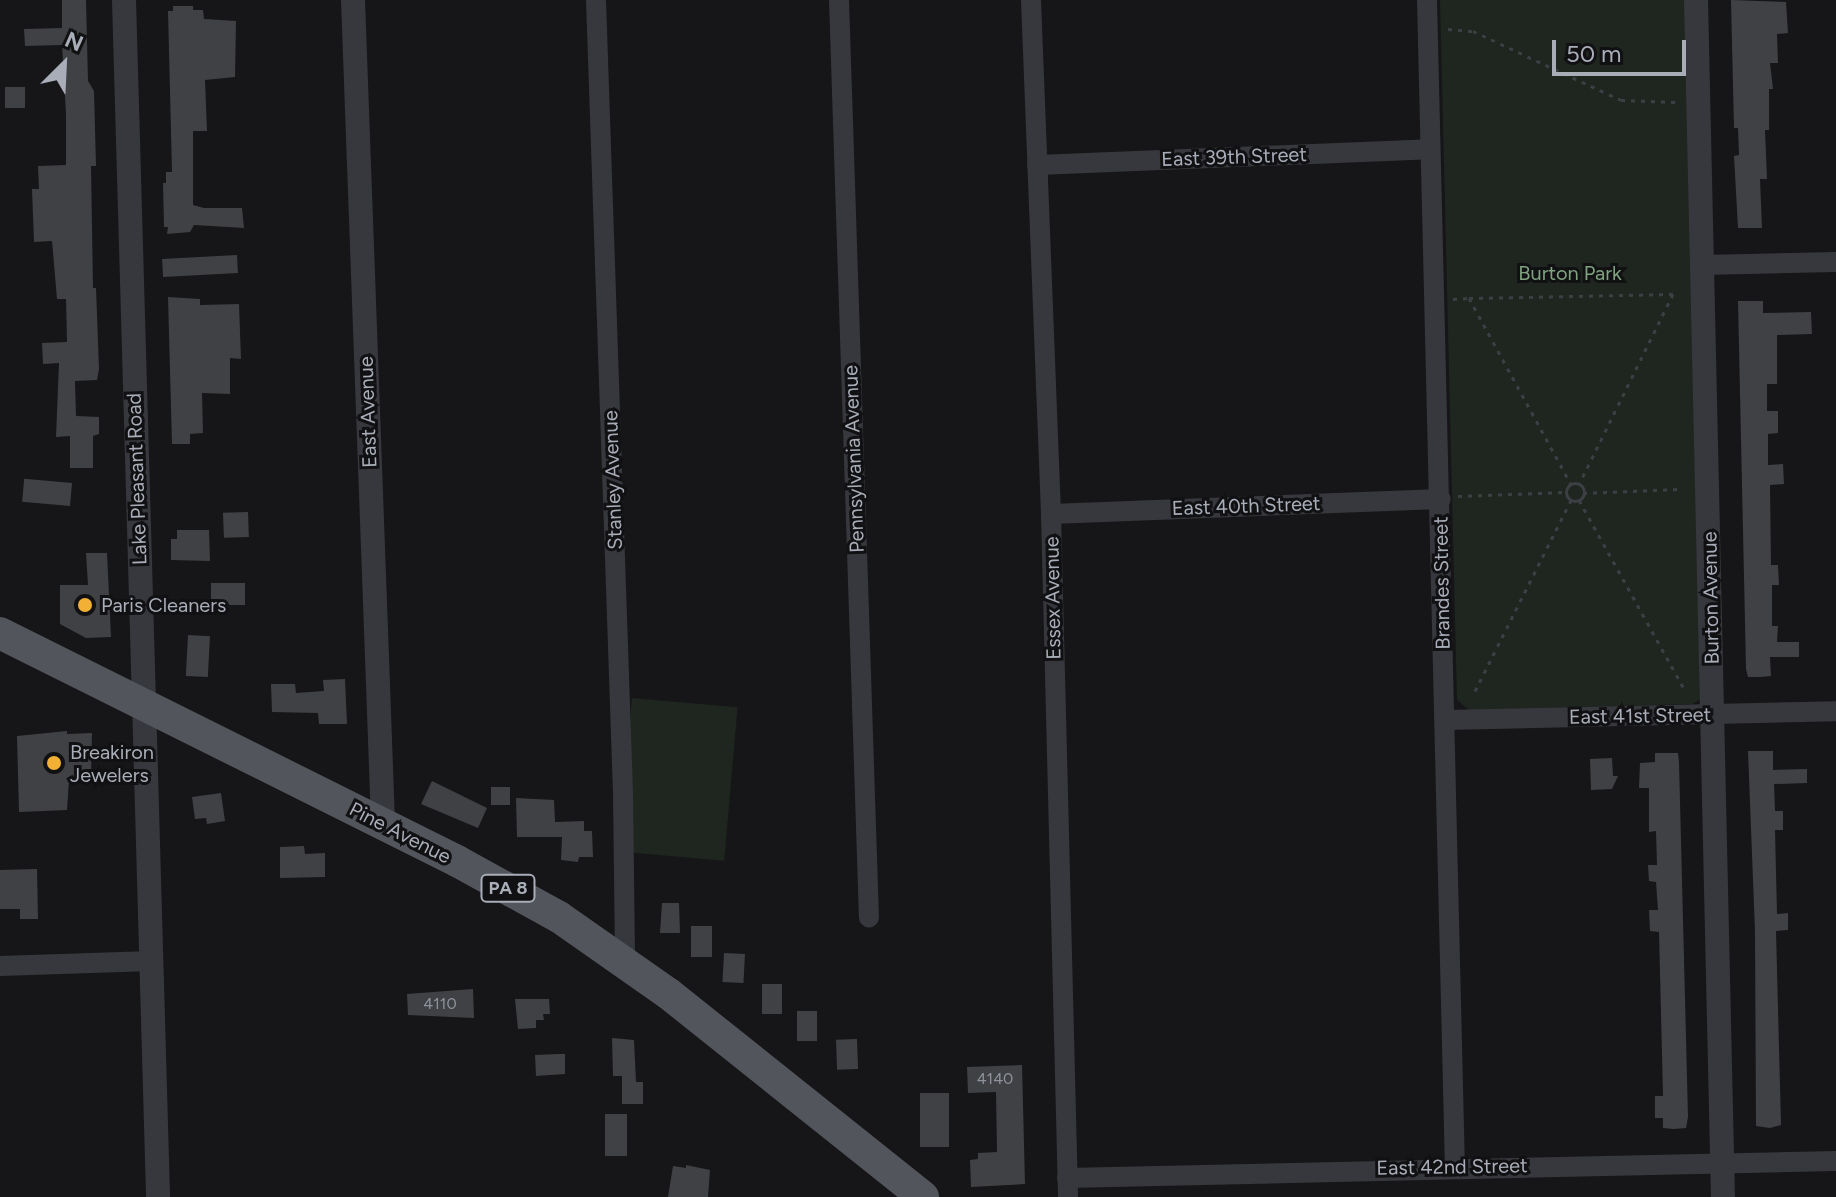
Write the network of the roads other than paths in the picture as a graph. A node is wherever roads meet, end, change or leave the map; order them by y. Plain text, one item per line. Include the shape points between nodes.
1 (124, 0) edge
2 (353, 0) edge
3 (596, 0) edge
4 (839, 0) edge
5 (1031, 0) edge
6 (1427, 0) edge
7 (1696, 0) edge
8 (1430, 149) junction
9 (1037, 165) junction
10 (1836, 262) edge
11 (1702, 265) junction
12 (1446, 497) junction
13 (1051, 514) junction
14 (0, 633) edge
15 (142, 703) junction
16 (1836, 711) edge
17 (1713, 715) junction
18 (1445, 720) junction
19 (383, 824) junction
20 (869, 918) dead end
21 (625, 960) junction
22 (152, 961) junction
23 (0, 966) edge
24 (1836, 1161) edge
25 (1722, 1163) junction
26 (1455, 1167) junction
27 (1068, 1188) edge
28 (158, 1197) edge
29 (923, 1197) edge
30 (1723, 1197) edge

1 - 15 street, Lake Pleasant Road
2 - 19 street, East Avenue
3 - 21 street, Stanley Avenue
4 - 20 street, Pennsylvania Avenue
5 - 9 street, Essex Avenue
6 - 8 street, Brandes Street
7 - 11 street, Burton Avenue
8 - 9 street, East 39th Street
8 - 12 street, Brandes Street
9 - 13 street, Essex Avenue
10 - 11 street
11 - 17 street, Burton Avenue
12 - 13 street, East 40th Street
12 - 18 street, Brandes Street
13 - 27 street, Essex Avenue
14 - 15 main road, Pine Avenue / PA 8
15 - 19 main road, Pine Avenue / PA 8
15 - 22 street, Lake Pleasant Road
16 - 17 street, East 41st Street
17 - 18 street, East 41st Street
17 - 25 street, Burton Avenue
18 - 26 street, Brandes Street
19 - 21 main road, Pine Avenue / PA 8 via 528,899
21 - 29 main road, Pine Avenue / PA 8
22 - 23 street
22 - 28 street, Lake Pleasant Road
24 - 25 street, East 42nd Street
25 - 26 street, East 42nd Street
25 - 30 street, Burton Avenue
26 - 27 street, East 42nd Street

